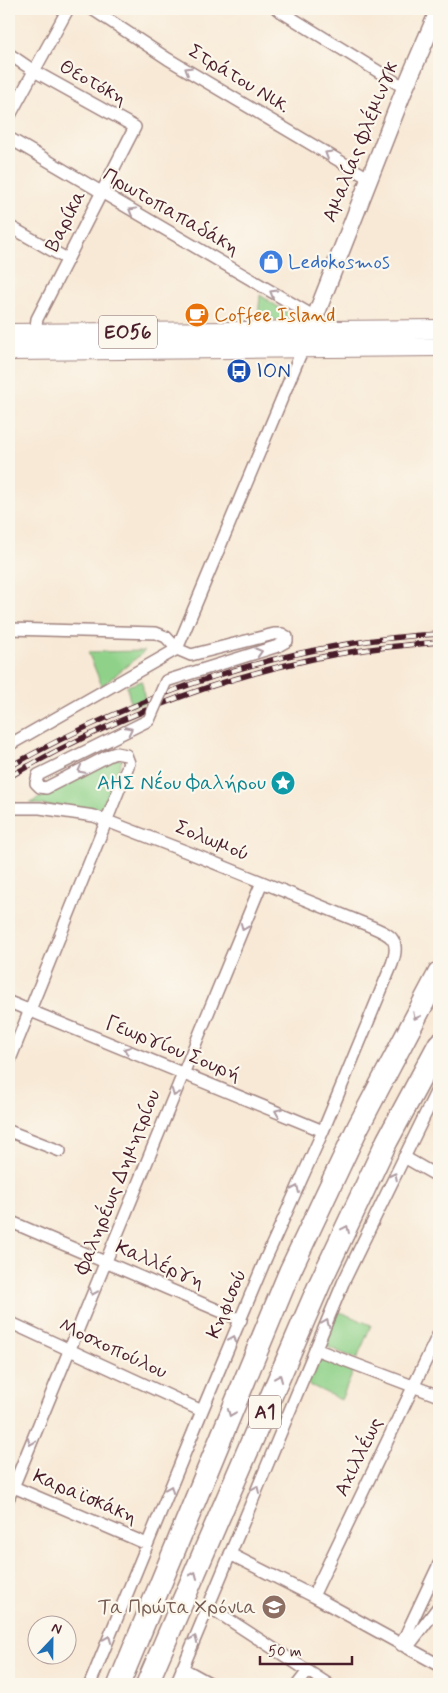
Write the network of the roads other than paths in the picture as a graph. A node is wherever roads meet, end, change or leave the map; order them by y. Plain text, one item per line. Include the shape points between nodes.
1 (68, 9) edge
2 (92, 9) edge
3 (277, 9) edge
4 (439, 9) edge
5 (9, 54) edge
6 (34, 71) junction
7 (405, 88) junction
8 (9, 117) edge
9 (134, 127) joint
10 (9, 138) edge
11 (370, 179) junction
12 (101, 192) junction
13 (9, 226) edge
14 (67, 259) junction
15 (312, 324) junction
16 (439, 329) edge
17 (9, 333) edge
18 (35, 333) junction
19 (439, 347) edge
20 (303, 348) junction
21 (9, 351) edge
22 (9, 629) edge
23 (177, 649) junction
24 (9, 746) edge
25 (9, 808) edge
26 (107, 821) junction
27 (262, 882) junction
28 (393, 939) joint
29 (439, 973) edge
30 (9, 1002) edge
31 (30, 1010) junction
32 (439, 1044) edge
33 (9, 1062) edge
34 (183, 1073) junction
35 (439, 1086) edge
36 (323, 1130) junction
37 (9, 1131) edge
38 (60, 1151) dead end
39 (404, 1157) junction
40 (439, 1177) edge
41 (9, 1222) edge
42 (105, 1262) junction
43 (241, 1320) junction
44 (9, 1322) edge
45 (439, 1333) edge
46 (70, 1349) junction
47 (315, 1349) junction
48 (414, 1386) junction
49 (439, 1396) edge
50 (202, 1410) junction
51 (10, 1489) edge
52 (147, 1544) junction
53 (230, 1554) junction
54 (439, 1564) edge
55 (313, 1596) junction
56 (208, 1606) junction
57 (439, 1606) edge
58 (404, 1646) junction
59 (439, 1665) edge
60 (182, 1668) junction
61 (308, 1671) junction
62 (90, 1684) edge
63 (119, 1684) edge
64 (147, 1684) edge
65 (176, 1684) edge
66 (211, 1684) edge
67 (298, 1684) edge
68 (328, 1684) edge

1 - 6 street
11 -> 2 street, Στράτου Νικ. via 168,59
3 - 7 street
4 - 7 main road, Αμαλίας Φλέμινγκ
5 - 6 street, Θεοτόκη
6 - 8 street
6 - 9 street, Θεοτόκη
7 - 11 main road, Αμαλίας Φλέμινγκ
9 - 12 street, Βαρίκα
10 - 12 street, Πρωτοπαπαδάκη
11 - 15 main road, Αμαλίας Φλέμινγκ
12 - 14 street, Βαρίκα
15 -> 12 street, Πρωτοπαπαδάκη
13 - 14 street
14 - 18 street, Βαρίκα via 37,320
15 - 16 main road, ΕΟ56
15 - 18 main road, ΕΟ56
15 - 20 main road, Αμαλίας Φλέμινγκ
17 - 18 main road, ΕΟ56
19 - 20 main road, ΕΟ56
20 - 21 main road, ΕΟ56
20 - 23 street
22 - 23 street via 155,632 166,637
23 - 24 street
26 -> 23 street, bridge via 128,764 126,755 110,755 46,788 36,783 38,775 149,720 166,681 282,645 288,638 284,634 274,634 191,655
25 - 26 street, Σολωμού via 50,809
26 - 27 street, Σολωμού
26 - 31 street
27 - 28 street, Σολωμού via 370,926
27 -> 34 street, Φαληρέως Δημητρίου
28 - 36 street, Κηφισού via 396,948 392,964
29 -> 63 highway, Α1 via 358,1127 290,1271
30 - 31 street, Γεωργίου Σουρή
31 - 33 street
34 -> 31 street, Γεωργίου Σουρή
64 -> 32 highway, Α1 via 320,1283
36 -> 34 street, Γεωργίου Σουρή
34 -> 42 street, Φαληρέως Δημητρίου
35 - 39 street
43 -> 36 street, Κηφισού
37 - 38 street
39 - 40 street
47 -> 39 street
41 - 42 street, Καλλέργη
42 - 43 street, Καλλέργη
42 -> 46 street, Φαληρέως Δημητρίου
50 -> 43 street, Κηφισού
44 - 46 street, Μοσχοπούλου
45 - 48 street, Αχιλλέως
46 - 50 street, Μοσχοπούλου
46 -> 51 street, Φαληρέως Δημητρίου
47 - 48 street
53 -> 47 street
48 - 49 street
48 - 55 street, Αχιλλέως
52 -> 50 street, Κηφισού
51 - 52 street, Καραϊσκάκη
62 -> 52 street, Κηφισού
53 - 55 street
53 - 56 street
54 - 58 street
55 - 58 street
60 -> 56 street
56 - 61 street
57 - 58 street
58 - 59 street
60 - 65 street
60 - 66 street
61 - 67 street
61 - 68 street

